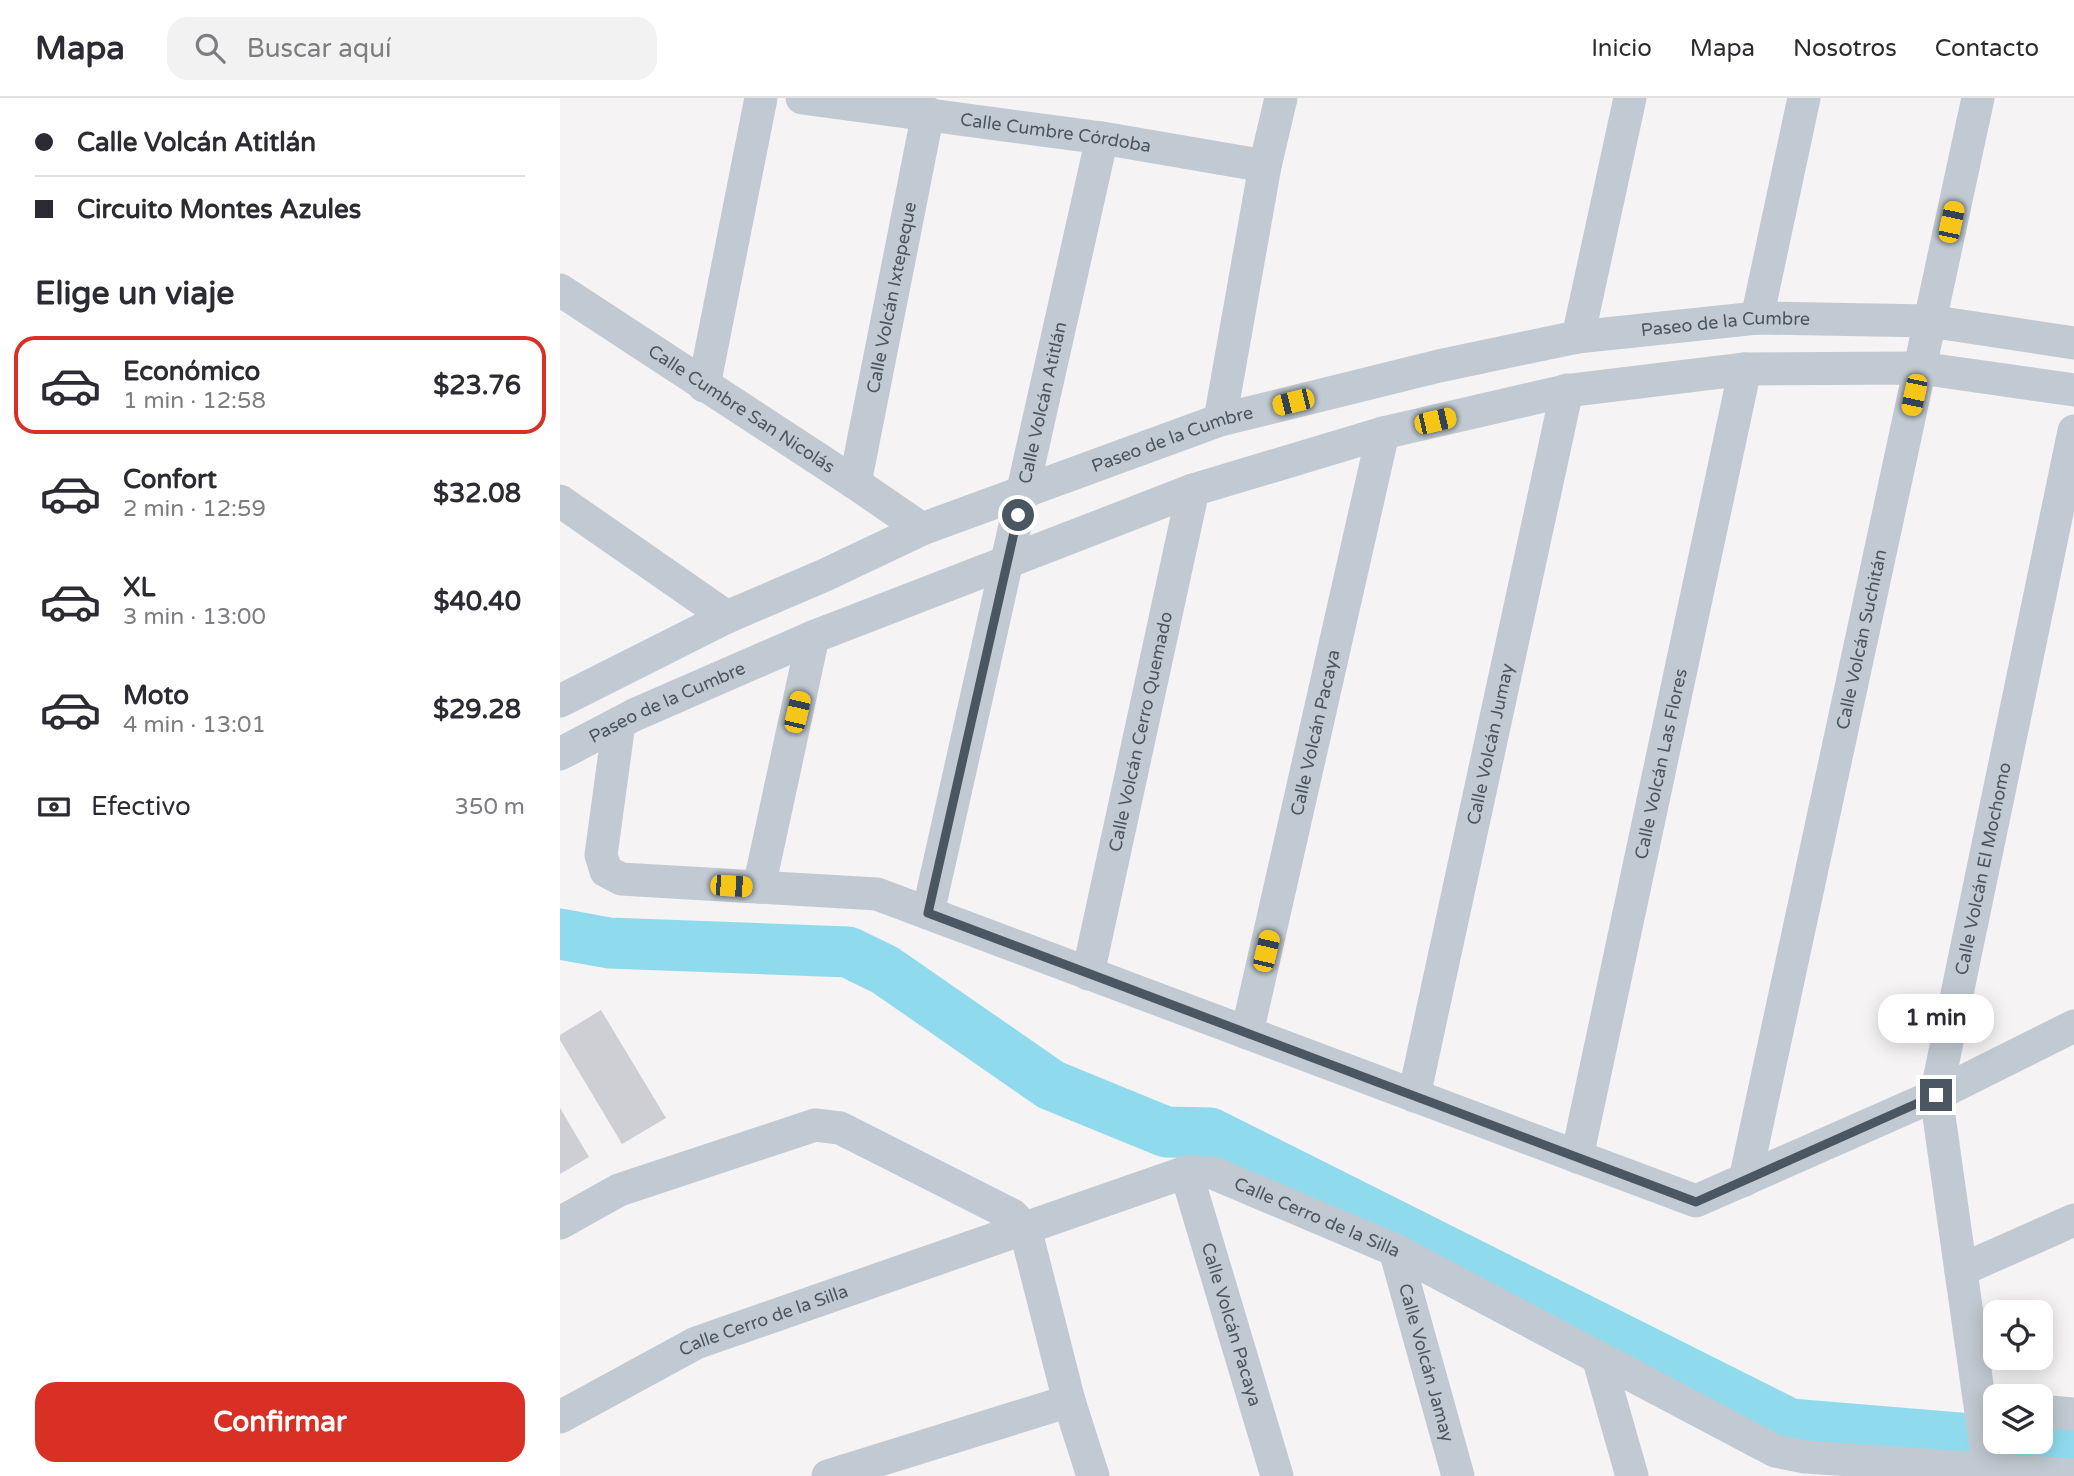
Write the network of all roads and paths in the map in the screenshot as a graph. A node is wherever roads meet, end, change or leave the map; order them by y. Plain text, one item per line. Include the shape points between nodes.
1 (761, 98) edge
2 (802, 98) edge
3 (1281, 98) edge
4 (1630, 98) edge
5 (1804, 98) edge
6 (1978, 98) edge
7 (928, 113) junction
8 (1102, 138) junction
9 (1265, 166) junction
10 (560, 290) edge
11 (1757, 318) junction
12 (1929, 321) junction
13 (1578, 337) junction
14 (2074, 343) edge
15 (1920, 368) junction
16 (1745, 369) junction
17 (704, 386) junction
18 (1567, 390) junction
19 (2074, 390) edge
20 (1220, 420) junction
21 (2074, 431) edge
22 (1383, 433) junction
23 (855, 483) junction
24 (1193, 490) junction
25 (1024, 491) junction
26 (560, 502) edge
27 (922, 529) junction
28 (1005, 563) junction
29 (727, 617) junction
30 (814, 636) junction
31 (560, 701) edge
32 (619, 723) junction
33 (560, 754) edge
34 (759, 887) junction
35 (928, 913) junction
36 (1088, 974) junction
37 (2074, 1026) edge
38 (1247, 1033) junction
39 (1936, 1095) junction
40 (1414, 1096) junction
41 (1577, 1157) junction
42 (1186, 1172) junction
43 (1745, 1180) junction
44 (2074, 1220) edge
45 (560, 1223) edge
46 (1024, 1228) junction
47 (1395, 1250) junction
48 (1961, 1270) junction
49 (1598, 1357) junction
50 (1983, 1396) edge
51 (1069, 1401) junction
52 (2053, 1413) edge
53 (2074, 1414) edge
54 (560, 1417) edge
55 (1808, 1467) edge
56 (1990, 1470) edge
57 (2074, 1475) edge
58 (828, 1476) edge
59 (1093, 1476) edge
60 (1277, 1476) edge
61 (1458, 1476) edge
62 (1632, 1476) edge

1 - 17 street
2 - 7 street, Calle Cumbre Córdoba
3 - 9 street
4 - 13 street
5 - 11 street
6 - 12 street, Calle Volcán Suchitán
7 - 8 street, Calle Cumbre Córdoba
7 - 23 street, Calle Volcán Ixtepeque
8 - 9 street, Calle Cumbre Córdoba
8 - 25 street, Calle Volcán Atitlán
9 - 20 street
10 - 17 street, Calle Cumbre San Nicolás
11 - 12 street, Paseo de la Cumbre
11 - 13 street, Paseo de la Cumbre
12 - 14 street, Paseo de la Cumbre
12 - 15 street, Calle Volcán Suchitán
13 - 20 street, Paseo de la Cumbre
15 - 16 street, Paseo de la Cumbre
15 - 19 street, Paseo de la Cumbre
15 - 43 street, Calle Volcán Suchitán
16 - 18 street, Paseo de la Cumbre
16 - 41 street, Calle Volcán Las Flores
17 - 23 street, Calle Cumbre San Nicolás
18 - 22 street, Paseo de la Cumbre
18 - 40 street, Calle Volcán Jumay
20 - 25 street, Paseo de la Cumbre
21 - 39 street, Calle Volcán El Mochomo
22 - 24 street, Paseo de la Cumbre
22 - 38 street, Calle Volcán Pacaya
23 - 27 street, Calle Cumbre San Nicolás
24 - 28 street, Paseo de la Cumbre
24 - 36 street, Calle Volcán Cerro Quemado
25 - 27 street, Paseo de la Cumbre
25 - 28 street, Calle Volcán Atitlán
26 - 29 street
27 - 29 street, Paseo de la Cumbre
28 - 30 street, Paseo de la Cumbre
28 - 35 street, Calle Volcán Atitlán
29 - 31 street, Paseo de la Cumbre
30 - 32 street, Paseo de la Cumbre
30 - 34 street
32 - 33 street, Paseo de la Cumbre
32 - 34 street via 601,855 606,871 621,879
34 - 35 street via 877,894
35 - 36 street
36 - 38 street
37 - 39 street
38 - 40 street
39 - 43 street
39 - 48 street, Calle Volcán El Mochomo
40 - 41 street
41 - 43 street via 1696,1202
42 - 46 street, Calle Cerro de la Silla
42 - 47 street, Calle Cerro de la Silla via 1213,1173
42 - 60 street, Calle Volcán Pacaya
44 - 48 street
45 - 46 street via 619,1190 815,1125 840,1128 1012,1215
46 - 51 street
46 - 54 street, Calle Cerro de la Silla via 696,1343
47 - 49 street, Calle Cerro de la Silla
47 - 61 street, Calle Volcán Jamay
48 - 50 street, Calle Volcán El Mochomo
49 - 55 street, Calle Cerro de la Silla
49 - 62 street
51 - 58 street
51 - 59 street
52 - 53 street
55 - 56 street, Calle Cerro de la Silla
56 - 57 street, Calle Cerro de la Silla

